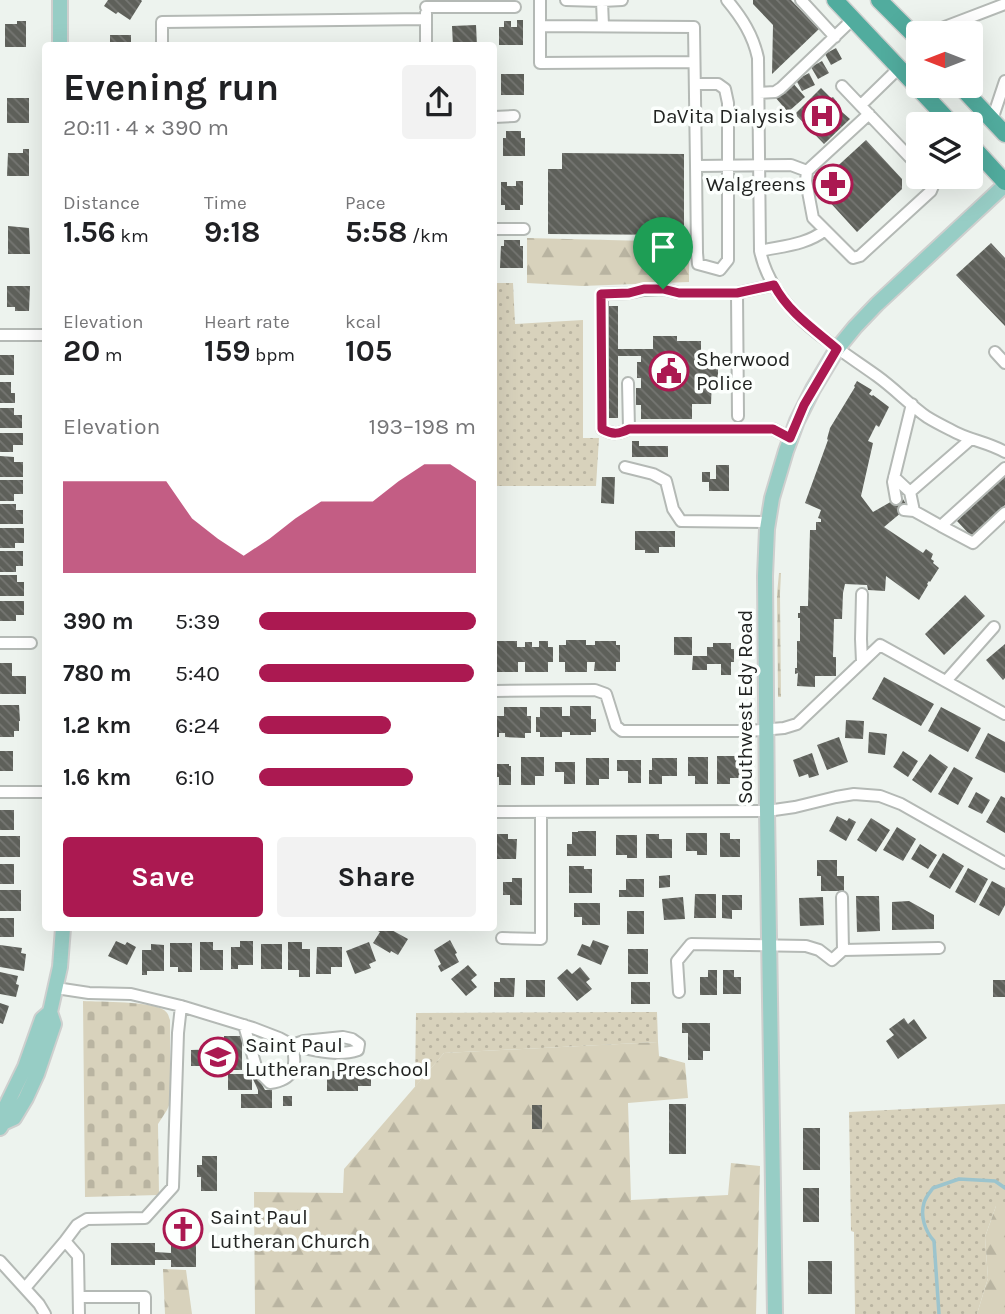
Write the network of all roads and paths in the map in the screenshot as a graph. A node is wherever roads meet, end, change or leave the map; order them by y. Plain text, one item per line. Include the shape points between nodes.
1 (60, 0) edge
2 (540, 0) edge
3 (566, 0) edge
4 (622, 0) edge
5 (801, 0) edge
6 (835, 0) edge
7 (879, 0) edge
8 (602, 1) edge
9 (728, 1) edge
10 (426, 3) edge
11 (1005, 4) edge
12 (515, 7) dead end
13 (426, 19) junction
14 (853, 19) junction
15 (963, 21) edge
16 (906, 24) edge
17 (540, 26) junction
18 (603, 26) junction
19 (835, 37) junction
20 (60, 42) edge
21 (162, 42) edge
22 (426, 42) edge
23 (694, 62) junction
24 (899, 68) junction
25 (1005, 81) edge
26 (695, 84) junction
27 (842, 86) dead end
28 (759, 93) junction
29 (971, 98) edge
30 (865, 110) junction
31 (941, 112) edge
32 (514, 116) dead end
33 (497, 117) edge
34 (992, 120) junction
35 (1005, 134) edge
36 (906, 153) edge
37 (983, 159) edge
38 (696, 166) junction
39 (728, 166) junction
40 (759, 166) junction
41 (807, 171) junction
42 (1005, 184) edge
43 (932, 189) edge
44 (497, 229) edge
45 (524, 229) dead end
46 (825, 230) junction
47 (760, 251) junction
48 (774, 285) junction
49 (737, 293) junction
50 (0, 335) edge
51 (42, 335) edge
52 (837, 349) junction
53 (995, 352) dead end
54 (1005, 363) edge
55 (628, 383) dead end
56 (912, 404) junction
57 (738, 416) dead end
58 (629, 429) junction
59 (790, 438) junction
60 (971, 439) junction
61 (1005, 452) edge
62 (625, 467) dead end
63 (1005, 468) edge
64 (894, 477) junction
65 (909, 492) junction
66 (896, 499) dead end
67 (1005, 513) edge
68 (768, 522) junction
69 (941, 526) junction
70 (862, 594) dead end
71 (994, 628) dead end
72 (0, 643) edge
73 (31, 643) dead end
74 (862, 662) junction
75 (946, 681) junction
76 (497, 691) edge
77 (1005, 714) edge
78 (766, 729) junction
79 (0, 792) edge
80 (42, 792) edge
81 (767, 811) junction
82 (497, 812) edge
83 (541, 812) junction
84 (1005, 863) edge
85 (842, 897) dead end
86 (63, 931) edge
87 (502, 938) dead end
88 (769, 945) junction
89 (939, 948) dead end
90 (843, 950) junction
91 (56, 988) junction
92 (679, 992) dead end
93 (181, 1006) junction
94 (244, 1025) junction
95 (292, 1045) junction
96 (1, 1126) edge
97 (65, 1241) junction
98 (0, 1261) edge
99 (25, 1288) junction
100 (79, 1297) junction
101 (45, 1314) edge
102 (79, 1314) edge
103 (145, 1314) edge
104 (775, 1314) edge

1 - 20 main road
2 - 17 street
3 - 8 street
4 - 8 street
5 - 19 street
6 - 14 highway
7 - 16 highway
8 - 18 street
9 - 28 street via 756,47
10 - 12 street
10 - 13 street
11 - 15 street
13 - 21 street via 162,22
13 - 22 street
14 - 19 street
14 - 24 highway
17 - 18 street
17 - 23 street via 540,63
18 - 23 street via 694,27
19 - 28 street via 781,88
23 - 26 street
24 - 30 street
24 - 31 highway
25 - 34 street
26 - 38 street
26 - 39 street via 718,84 725,89
27 - 30 street
28 - 40 street
29 - 34 highway
30 - 36 street
30 - 41 street
32 - 33 street
34 - 35 highway
37 - 42 highway
38 - 39 street
38 - 39 street via 698,264 720,270 728,260
39 - 40 street
40 - 41 street via 791,165
40 - 47 street
41 - 46 street via 813,218
42 - 52 main road, Southwest Edy Road via 877,304
43 - 46 street via 860,256 853,258
44 - 45 street
46 - 47 street via 805,242
47 - 48 street
48 - 49 street
48 - 52 street via 791,309
49 - 57 street
49 - 58 street via 644,289 601,294 602,429 611,433
50 - 51 street
52 - 56 street
52 - 59 main road, Southwest Edy Road
53 - 54 street
55 - 58 street
56 - 60 street via 928,418
56 - 64 street
58 - 59 street via 773,429
59 - 68 main road, Southwest Edy Road
60 - 61 street
60 - 65 street
62 - 68 street via 666,481 681,521
63 - 69 street
64 - 65 street
64 - 66 street
65 - 69 street via 909,510
67 - 69 street via 973,543
68 - 78 main road, Southwest Edy Road
70 - 74 street
71 - 75 street
72 - 73 street
74 - 75 street via 880,645
74 - 78 street via 797,724
75 - 77 street
76 - 78 street via 595,690 606,694 616,726 622,731
78 - 81 main road, Southwest Edy Road
79 - 80 street
81 - 83 street
81 - 84 street via 854,794 880,796
81 - 88 main road, Southwest Edy Road
82 - 83 street
83 - 87 street via 541,939
85 - 90 street
86 - 91 main road
88 - 90 street via 806,946 832,960
88 - 92 street via 691,944 677,961
88 - 104 main road, Southwest Edy Road
89 - 90 street
91 - 93 street via 131,994
91 - 96 main road via 50,1012 54,1024 37,1074 14,1118
93 - 94 street
93 - 97 street via 173,1187 145,1218 88,1219
94 - 95 street
94 - 95 street via 257,1070 270,1083 291,1074 296,1059
95 - 95 street via 347,1054 358,1050 359,1044 343,1037
97 - 99 street
97 - 100 street via 78,1256
98 - 99 street
99 - 101 street
100 - 102 street
100 - 103 street via 145,1297

